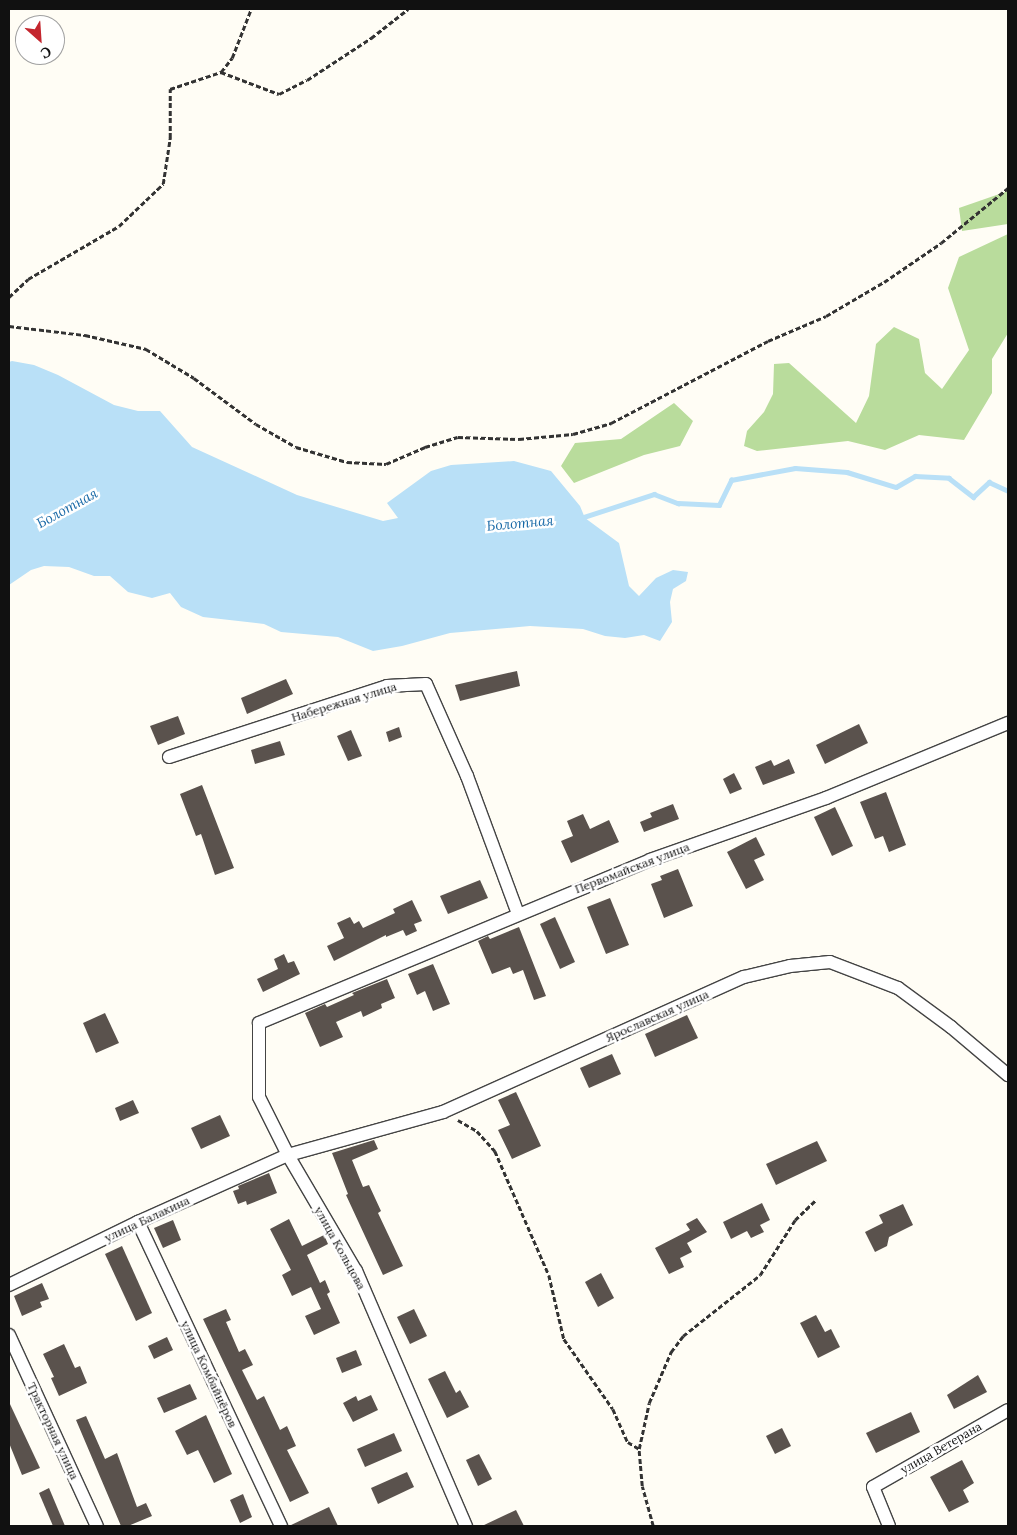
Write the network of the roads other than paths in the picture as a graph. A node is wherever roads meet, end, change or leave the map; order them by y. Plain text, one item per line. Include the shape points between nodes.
1 (1008, 723) edge
2 (169, 757) dead end
3 (518, 914) junction
4 (259, 1023) joint
5 (1008, 1075) edge
6 (288, 1155) junction
7 (138, 1222) junction
8 (9, 1285) edge
9 (9, 1335) edge
10 (1008, 1410) edge
11 (97, 1526) edge
12 (280, 1526) edge
13 (466, 1526) edge
14 (889, 1526) edge

1 - 3 street, Первомайская улица via 826,798 650,860
2 - 3 street, Набережная улица via 387,686 426,684 467,776
3 - 4 street, Первомайская улица
4 - 6 street, улица Кольцова via 259,1097
5 - 6 street, Ярославская улица via 898,988 830,962 790,966 744,977 443,1112
6 - 7 street, улица Балакина
6 - 13 street, улица Кольцова via 356,1271
7 - 8 street, улица Балакина
7 - 12 street, улица Комбайнёров
9 - 11 street, Тракторная улица
10 - 14 street, улица Ветерана via 873,1487

